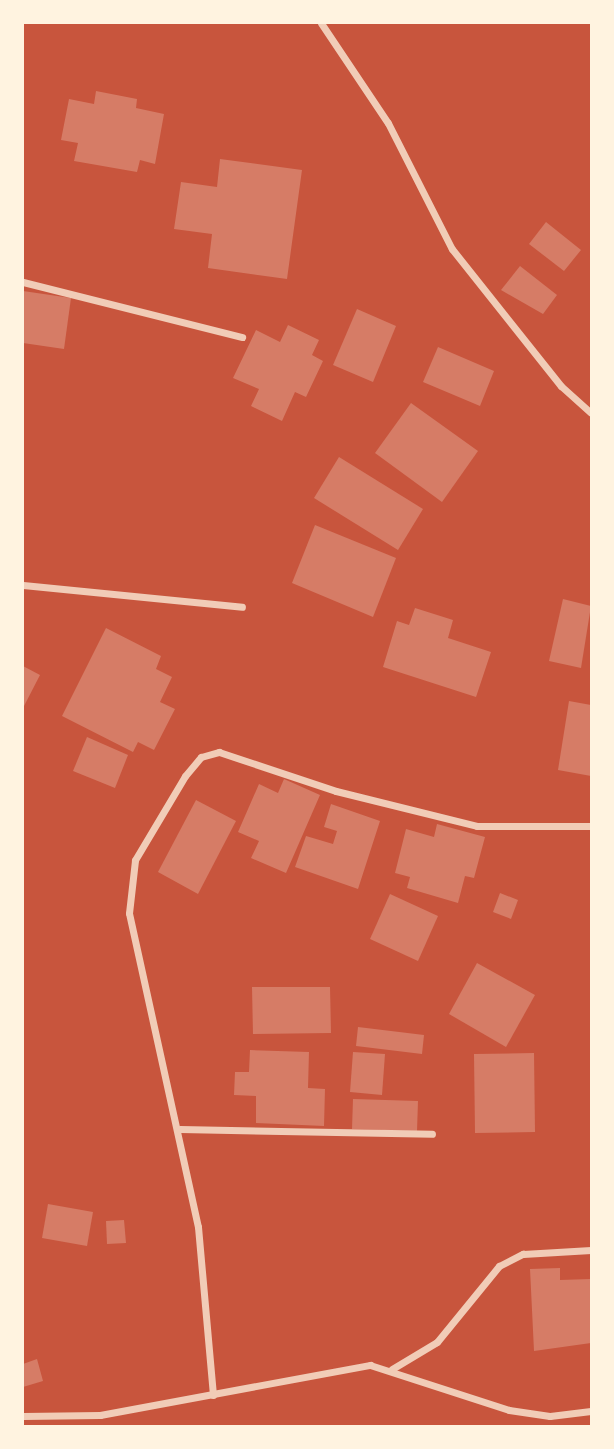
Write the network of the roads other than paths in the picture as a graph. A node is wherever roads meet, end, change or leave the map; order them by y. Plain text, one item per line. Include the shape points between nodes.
1 (321, 23) edge
2 (23, 282) edge
3 (242, 337) dead end
4 (591, 412) edge
5 (23, 585) edge
6 (242, 607) dead end
7 (591, 826) edge
8 (180, 1129) junction
9 (432, 1134) dead end
10 (591, 1250) edge
11 (392, 1369) junction
12 (213, 1395) junction
13 (591, 1412) edge
14 (23, 1416) edge

1 - 4 street via 388,123 452,248 561,386
2 - 3 street
5 - 6 street
7 - 8 street via 477,826 336,791 240,756 219,752 201,757 135,860 129,884 129,913
8 - 9 street
8 - 12 street via 198,1227
10 - 11 street via 523,1254 499,1266 437,1342
11 - 12 street via 350,1366
11 - 13 street via 509,1410 550,1416
12 - 14 street via 100,1415

